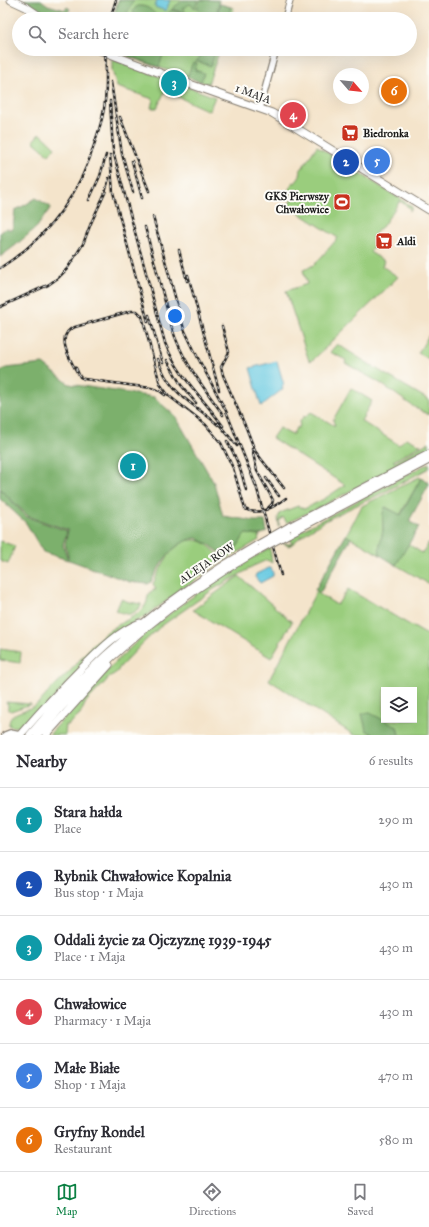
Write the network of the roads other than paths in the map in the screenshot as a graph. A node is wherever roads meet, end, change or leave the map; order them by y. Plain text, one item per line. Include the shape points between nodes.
1 (11, 0) edge
2 (290, 0) edge
3 (34, 12) edge
4 (287, 12) edge
5 (115, 56) edge
6 (274, 56) edge
7 (260, 108) junction
8 (429, 210) edge
9 (429, 454) edge
10 (429, 460) edge
11 (289, 530) junction
12 (260, 546) junction
13 (148, 620) junction
14 (123, 648) junction
15 (33, 734) edge
16 (5, 735) edge
17 (20, 735) edge
18 (46, 735) edge

1 - 3 main road
2 - 4 street
5 - 7 main road, 1 MAJA
6 - 7 street
7 - 8 main road, 1 MAJA via 283,119
9 - 11 main road, ALEJA ROW
10 - 11 main road, ALEJA ROW
11 - 12 main road, ALEJA ROW, bridge
12 - 13 main road, ALEJA ROW via 198,582
12 - 14 main road, ALEJA ROW via 186,597
13 - 15 main road, ALEJA ROW via 83,677
13 - 17 main road via 132,626 110,641 66,684
14 - 15 main road, ALEJA ROW
14 - 18 main road
16 - 17 street

